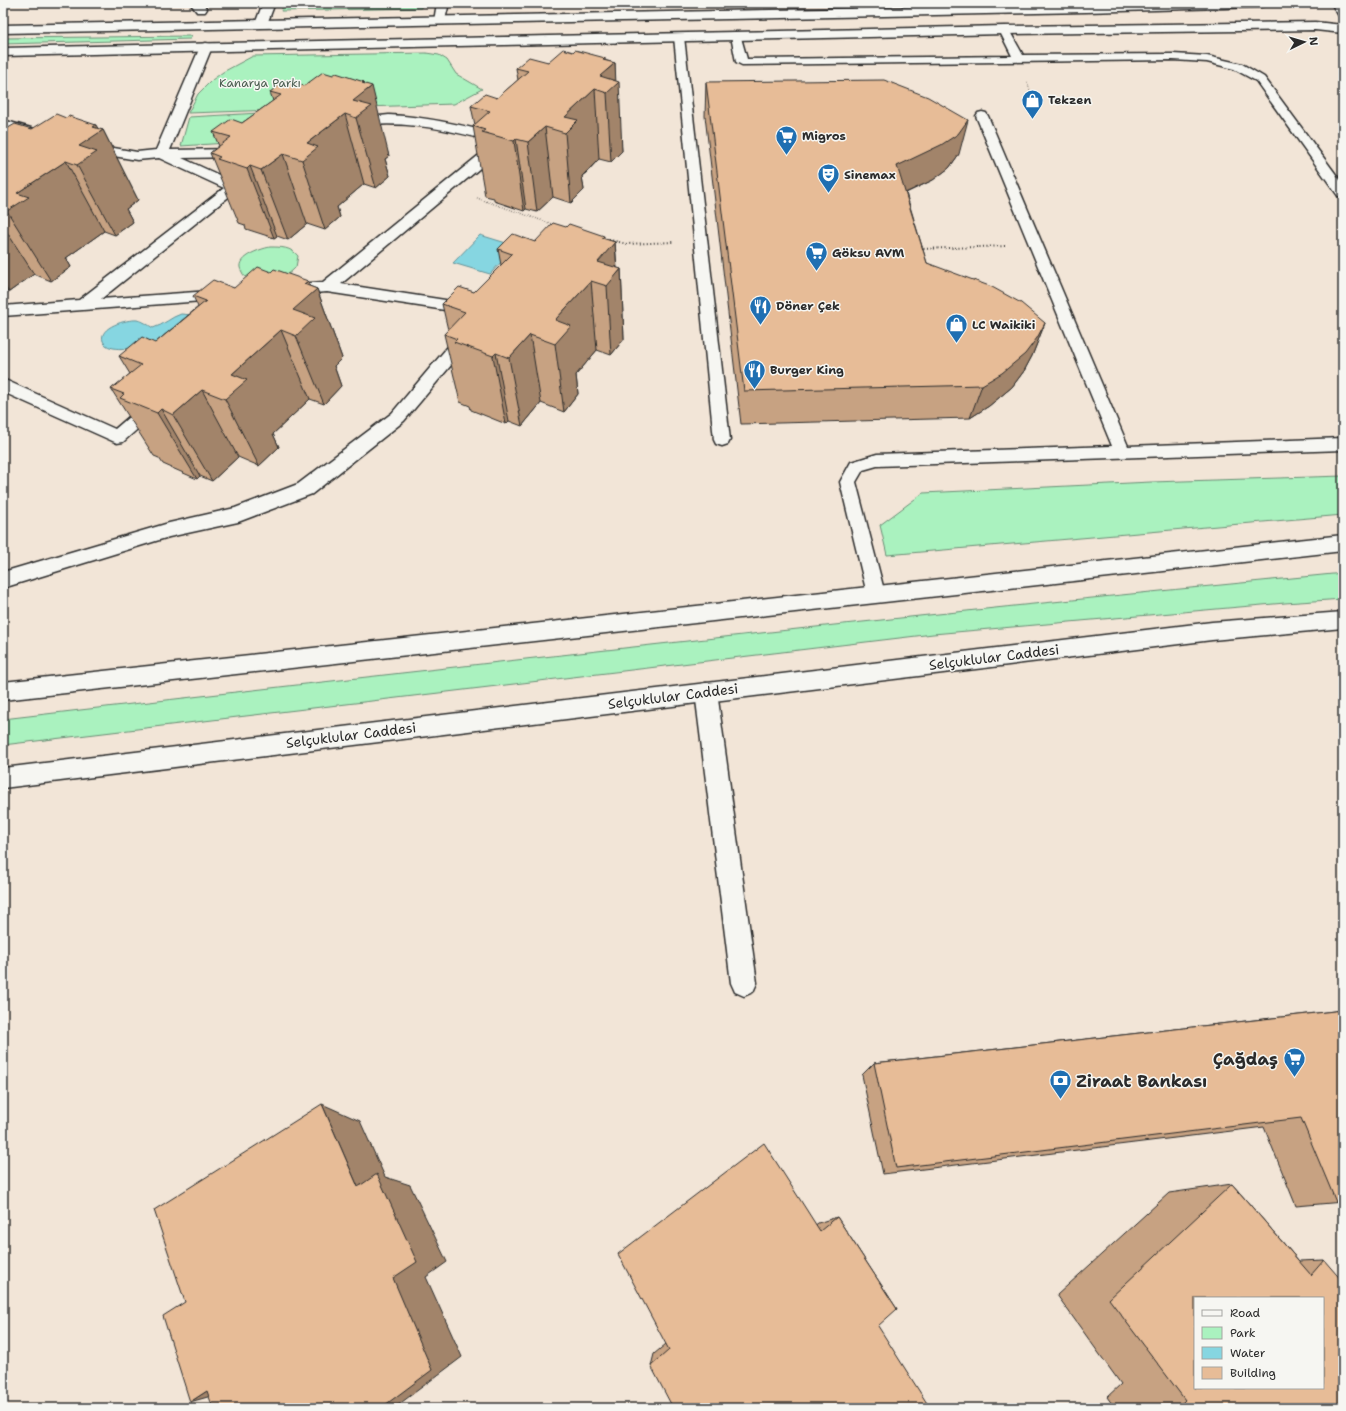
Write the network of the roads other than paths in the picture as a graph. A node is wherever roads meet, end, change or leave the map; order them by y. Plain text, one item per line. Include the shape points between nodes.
1 (269, 3) edge
2 (443, 3) edge
3 (1259, 3) edge
4 (1337, 3) edge
5 (1243, 4) edge
6 (1082, 6) edge
7 (993, 10) junction
8 (1343, 13) edge
9 (732, 15) junction
10 (440, 21) junction
11 (261, 24) junction
12 (215, 25) junction
13 (3, 29) edge
14 (1343, 29) edge
15 (1004, 30) junction
16 (736, 36) junction
17 (679, 37) junction
18 (206, 48) junction
19 (3, 52) edge
20 (1018, 59) junction
21 (982, 116) dead end
22 (3, 124) edge
23 (336, 126) edge
24 (72, 144) edge
25 (32, 149) edge
26 (94, 150) junction
27 (161, 154) junction
28 (81, 159) edge
29 (1331, 176) junction
30 (1343, 186) edge
31 (234, 187) junction
32 (1343, 193) edge
33 (327, 287) junction
34 (234, 294) edge
35 (279, 295) edge
36 (83, 305) junction
37 (472, 309) edge
38 (3, 311) edge
39 (468, 334) edge
40 (3, 385) edge
41 (170, 391) edge
42 (722, 440) dead end
43 (1343, 444) edge
44 (1122, 451) junction
45 (1343, 543) edge
46 (3, 580) edge
47 (876, 594) junction
48 (1343, 620) edge
49 (3, 691) edge
50 (706, 692) junction
51 (3, 778) edge
52 (744, 983) dead end

1 - 11 street
2 - 10 street
3 - 5 street
4 - 8 street
5 - 6 street
6 - 7 street
7 - 9 street
7 - 15 street
9 - 10 street
9 - 16 street
10 - 11 street
11 - 12 street
12 - 13 street
12 - 18 street
14 - 15 street via 1315,26
15 - 16 street
15 - 20 lane
16 - 17 street
16 - 20 lane via 742,62
17 - 18 street
17 - 42 lane
18 - 19 street
18 - 27 street
20 - 29 lane via 1173,57 1207,59 1238,66 1260,79
21 - 44 lane
22 - 25 street via 50,138
23 - 33 street via 365,120 406,120 511,136
24 - 26 street
26 - 27 street via 137,156
26 - 28 street
27 - 31 street
27 - 31 street via 258,159
29 - 30 lane
29 - 32 lane
31 - 36 street
33 - 35 street
33 - 37 street
34 - 36 street
36 - 38 street
39 - 46 street via 398,417 304,489 238,515 169,530
40 - 41 street via 117,436
43 - 44 lane
44 - 47 lane via 877,460 857,466 848,482
45 - 47 street
47 - 49 street
48 - 50 street, Selçuklular Caddesi via 1212,631
50 - 51 street, Selçuklular Caddesi
50 - 52 street

